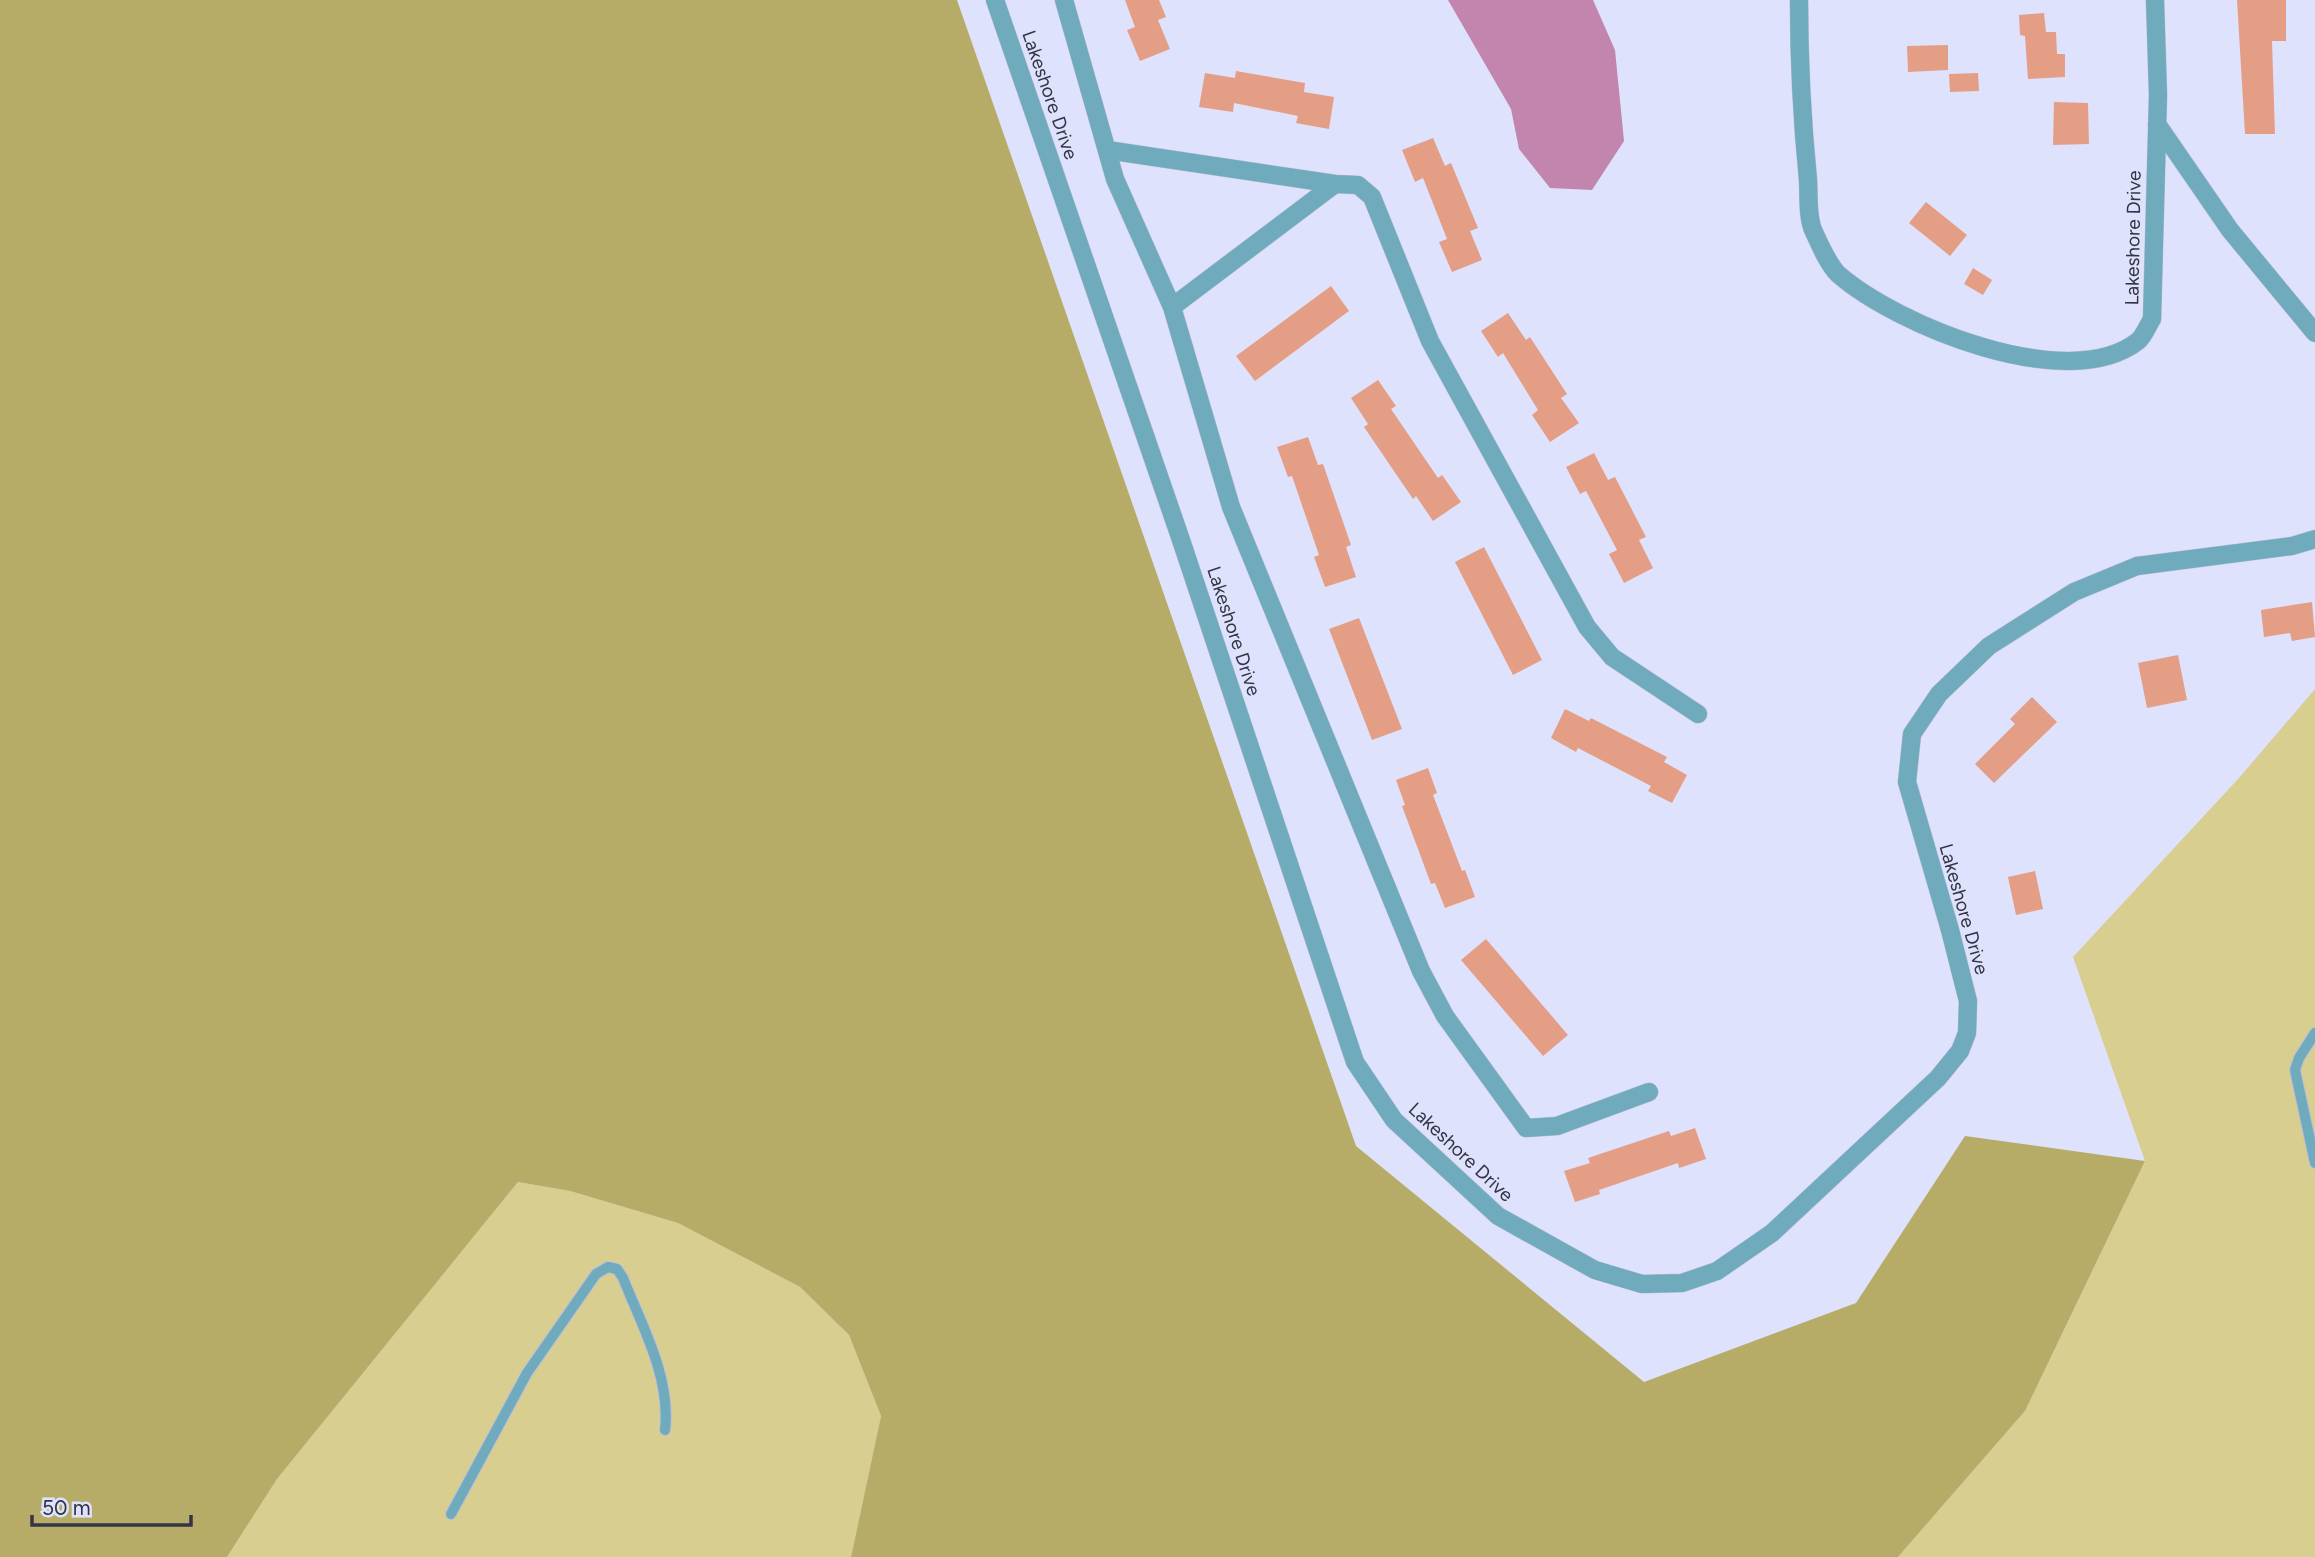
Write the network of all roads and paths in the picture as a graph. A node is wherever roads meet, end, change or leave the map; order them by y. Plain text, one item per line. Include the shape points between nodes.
1 (995, 0) edge
2 (1063, 0) edge
3 (1798, 0) edge
4 (2155, 0) edge
5 (2157, 124) junction
6 (1107, 150) junction
7 (1335, 184) junction
8 (1172, 307) junction
9 (2315, 333) edge
10 (2315, 539) edge
11 (1698, 714) dead end
12 (2315, 1033) edge
13 (1649, 1092) dead end
14 (2315, 1163) edge
15 (665, 1430) dead end
16 (451, 1514) dead end

1 - 10 street, Lakeshore Drive via 1355,1062 1394,1120 1498,1216 1595,1270 1642,1284 1682,1283 1717,1271 1772,1233 1938,1078 1960,1051 1967,1032 1968,1001 1907,782 1912,734 1938,694 1989,646 2074,592 2137,566
2 - 6 street, Lakeshore Drive
3 - 5 street, Lakeshore Drive via 1799,86 1812,229 1835,272 1914,323 2000,352 2054,362 2102,356 2138,340 2152,319
4 - 5 street, Lakeshore Drive
5 - 9 street via 2230,230
6 - 7 street, Lakeshore Drive
6 - 8 street, Lakeshore Drive via 1115,179
7 - 8 street
7 - 11 street, Lakeshore Drive via 1358,185 1372,197 1430,341 1587,627 1612,657
8 - 13 street, Lakeshore Drive via 1231,507 1421,971 1445,1016 1526,1128 1558,1126
12 - 14 lane via 2295,1070
15 - 16 lane via 666,1405 658,1367 623,1279 617,1269 608,1267 596,1274 527,1373

